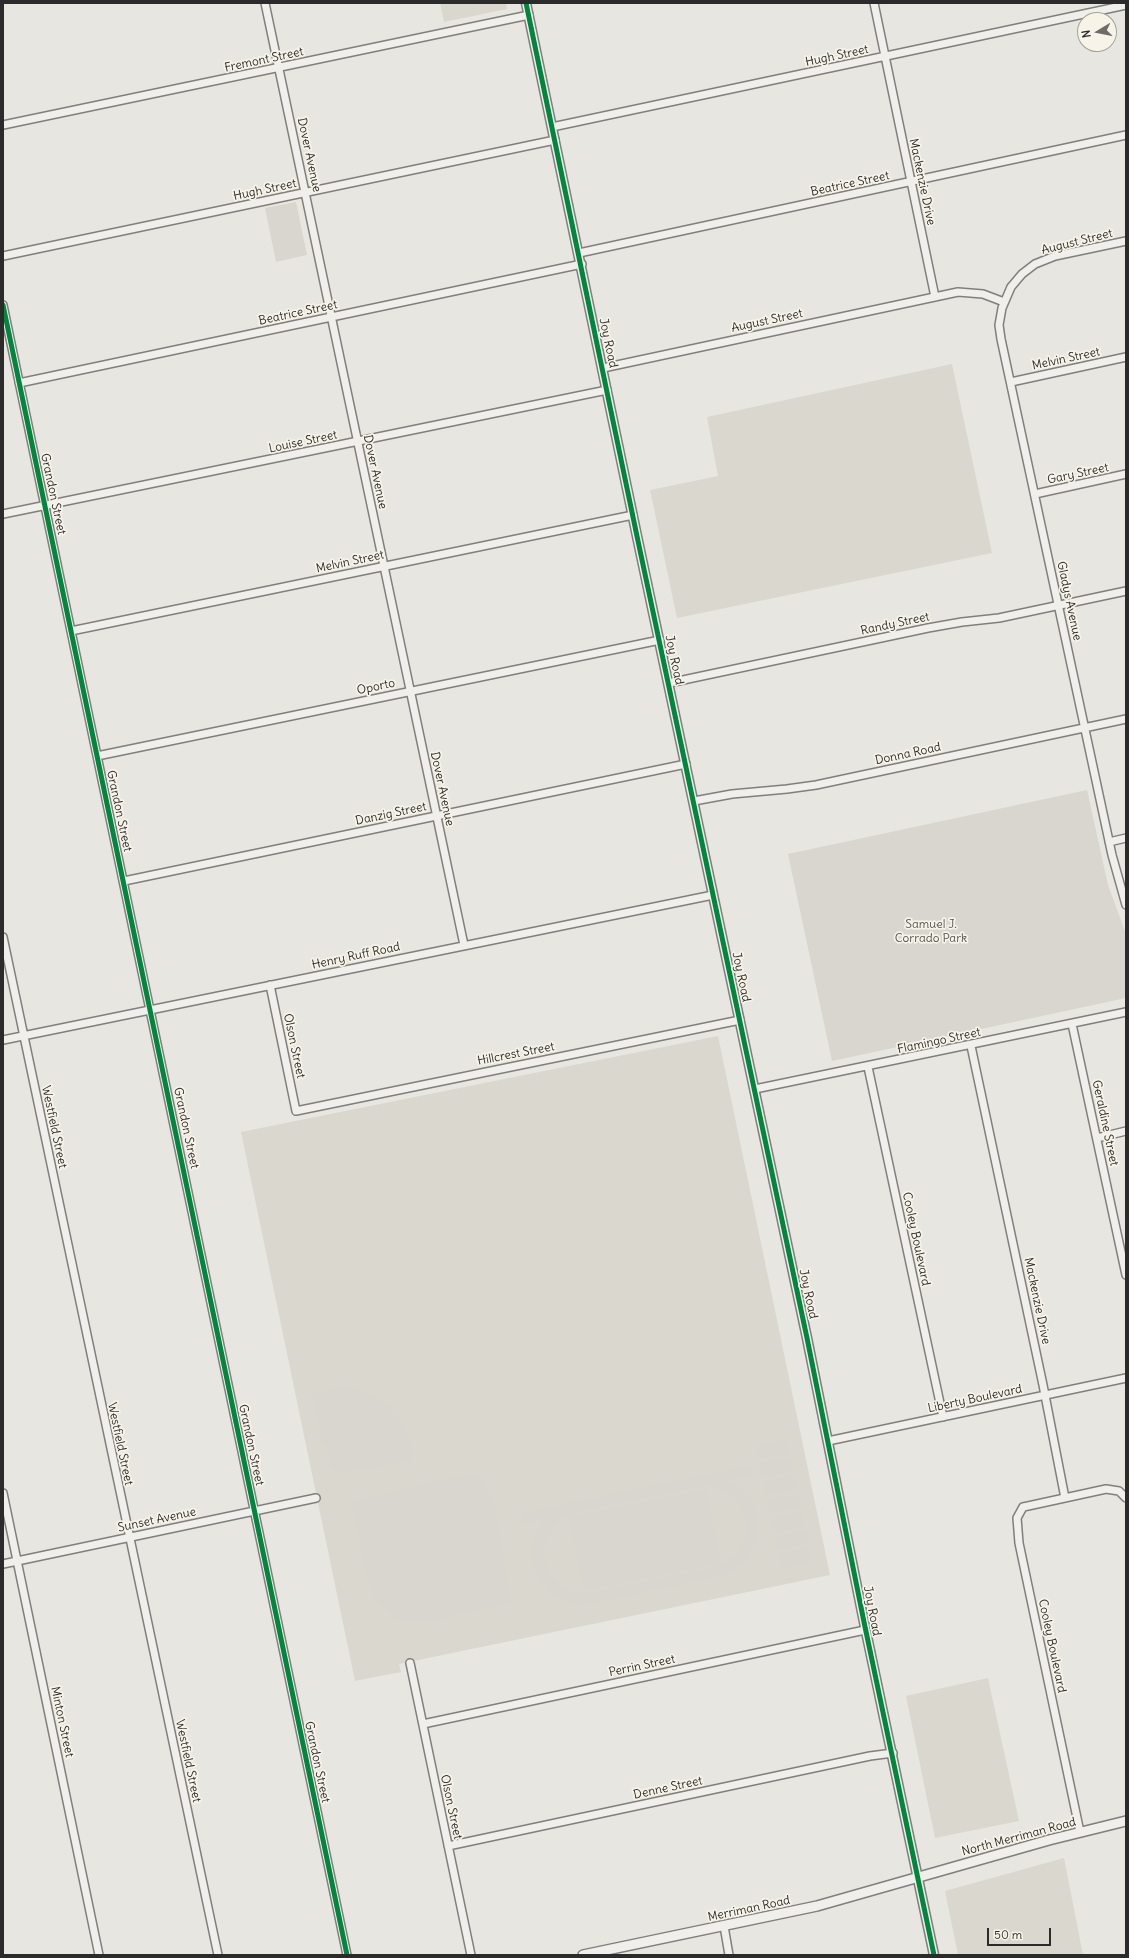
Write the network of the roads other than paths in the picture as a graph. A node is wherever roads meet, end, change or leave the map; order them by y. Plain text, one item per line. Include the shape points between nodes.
1 (266, 3) edge
2 (526, 3) edge
3 (874, 3) edge
4 (1126, 5) edge
5 (529, 15) junction
6 (885, 57) junction
7 (279, 68) junction
8 (3, 125) edge
9 (552, 127) junction
10 (1126, 135) edge
11 (555, 140) junction
12 (911, 182) junction
13 (306, 193) junction
14 (1126, 241) edge
15 (579, 253) junction
16 (3, 256) edge
17 (582, 264) junction
18 (935, 296) junction
19 (1004, 302) junction
20 (3, 305) edge
21 (332, 318) junction
22 (1126, 357) edge
23 (603, 368) junction
24 (19, 382) junction
25 (1011, 382) junction
26 (608, 390) junction
27 (358, 442) junction
28 (1126, 474) edge
29 (1035, 494) junction
30 (45, 506) junction
31 (3, 514) edge
32 (633, 515) junction
33 (384, 566) junction
34 (1126, 592) edge
35 (1059, 606) junction
36 (71, 631) junction
37 (660, 640) junction
38 (669, 683) junction
39 (410, 691) junction
40 (1126, 719) edge
41 (1085, 727) junction
42 (97, 756) junction
43 (686, 764) junction
44 (694, 801) junction
45 (436, 816) junction
46 (1126, 838) edge
47 (1109, 842) junction
48 (124, 881) junction
49 (713, 895) junction
50 (1126, 905) edge
51 (3, 936) edge
52 (464, 945) junction
53 (270, 985) junction
54 (151, 1010) junction
55 (1126, 1012) edge
56 (740, 1020) junction
57 (1072, 1024) junction
58 (24, 1036) junction
59 (3, 1040) edge
60 (971, 1046) junction
61 (868, 1067) junction
62 (755, 1089) junction
63 (296, 1111) joint
64 (1126, 1131) edge
65 (1097, 1138) junction
66 (1126, 1275) edge
67 (1126, 1378) edge
68 (1044, 1395) junction
69 (943, 1417) junction
70 (828, 1441) junction
71 (3, 1493) edge
72 (316, 1498) dead end
73 (1065, 1498) junction
74 (1126, 1498) edge
75 (254, 1511) junction
76 (129, 1538) junction
77 (17, 1561) junction
78 (3, 1564) edge
79 (865, 1630) junction
80 (410, 1663) dead end
81 (423, 1724) junction
82 (893, 1753) junction
83 (1126, 1821) edge
84 (1080, 1832) junction
85 (448, 1846) junction
86 (918, 1877) junction
87 (724, 1926) junction
88 (99, 1955) edge
89 (218, 1955) edge
90 (347, 1955) edge
91 (471, 1955) edge
92 (583, 1955) edge
93 (729, 1955) edge
94 (934, 1955) edge

1 - 7 street, Dover Avenue
2 - 5 street, Joy Road
3 - 6 street, Mackenzie Drive
4 - 6 street, Hugh Street
5 - 7 street, Fremont Street
5 - 9 street, Joy Road
6 - 9 street, Hugh Street
6 - 12 street, Mackenzie Drive
7 - 8 street, Fremont Street
7 - 13 street, Dover Avenue
9 - 11 street, Joy Road
10 - 12 street, Beatrice Street
11 - 13 street, Hugh Street
11 - 15 street, Joy Road
12 - 15 street, Beatrice Street
12 - 18 street, Mackenzie Drive
13 - 16 street, Hugh Street
13 - 21 street, Dover Avenue
14 - 19 street, August Street via 1055,256 1035,264 1016,281
15 - 17 street, Joy Road
17 - 21 street, Beatrice Street
17 - 23 street, Joy Road
18 - 19 street via 972,292
18 - 23 street, August Street
19 - 25 street, Gladys Avenue via 1000,320 1000,339
20 - 24 street, Grandon Street
21 - 24 street, Beatrice Street
21 - 27 street, Dover Avenue
22 - 25 street, Melvin Street
23 - 26 street, Joy Road
24 - 30 street, Grandon Street
25 - 29 street, Gladys Avenue
26 - 27 street, Louise Street
26 - 32 street, Joy Road
27 - 30 street, Louise Street
27 - 33 street, Dover Avenue
28 - 29 street, Gary Street
29 - 35 street, Gladys Avenue
30 - 31 street, Louise Street
30 - 36 street, Grandon Street
32 - 33 street, Melvin Street
32 - 37 street, Joy Road
33 - 36 street, Melvin Street
33 - 39 street, Dover Avenue
34 - 35 street, Randy Street
35 - 38 street, Randy Street via 928,628
35 - 41 street, Gladys Avenue
36 - 42 street, Grandon Street
37 - 38 street, Joy Road
37 - 39 street, Oporto
38 - 43 street, Joy Road
39 - 42 street, Oporto
39 - 45 street, Dover Avenue
40 - 41 street, Donna Road
41 - 44 street, Donna Road via 816,785
41 - 47 street, Gladys Avenue
42 - 48 street, Grandon Street
43 - 44 street, Joy Road
43 - 45 street, Danzig Street
44 - 49 street, Joy Road
45 - 48 street, Danzig Street
45 - 52 street, Dover Avenue
46 - 47 street
47 - 50 street, Gladys Avenue
48 - 54 street, Grandon Street
49 - 52 street, Henry Ruff Road
49 - 56 street, Joy Road
51 - 58 street, Westfield Street
52 - 53 street, Henry Ruff Road
53 - 54 street, Henry Ruff Road
53 - 63 street, Olson Street
54 - 58 street, Henry Ruff Road
54 - 75 street, Grandon Street
55 - 57 street, Flamingo Street
56 - 62 street, Joy Road
56 - 63 street, Hillcrest Street
57 - 60 street, Flamingo Street
57 - 65 street, Geraldine Street
58 - 59 street, Henry Ruff Road
58 - 76 street, Westfield Street
60 - 61 street, Flamingo Street
60 - 68 street, Mackenzie Drive
61 - 62 street, Flamingo Street
61 - 69 street, Cooley Boulevard
62 - 70 street, Joy Road
64 - 65 street
65 - 66 street, Geraldine Street
67 - 68 street, Liberty Boulevard
68 - 69 street, Liberty Boulevard
68 - 73 street, Mackenzie Drive
69 - 70 street, Liberty Boulevard
70 - 79 street, Joy Road
71 - 77 street, Minton Street
72 - 75 street, Sunset Avenue
73 - 74 street via 1110,1489 1119,1491
73 - 84 street, Cooley Boulevard via 1023,1507 1016,1518 1016,1524
75 - 76 street, Sunset Avenue
75 - 90 street, Grandon Street
76 - 77 street, Sunset Avenue
76 - 89 street, Westfield Street
77 - 78 street, Sunset Avenue
77 - 88 street, Minton Street
79 - 81 street, Perrin Street
79 - 82 street, Joy Road
80 - 81 street, Olson Street
81 - 85 street, Olson Street
82 - 85 street, Denne Street
82 - 86 street, Joy Road
83 - 84 main road, North Merriman Road
84 - 86 main road, North Merriman Road
85 - 91 street, Olson Street
86 - 87 main road, Merriman Road via 837,1901
86 - 94 street, Joy Road
87 - 92 main road, Merriman Road
87 - 93 street

